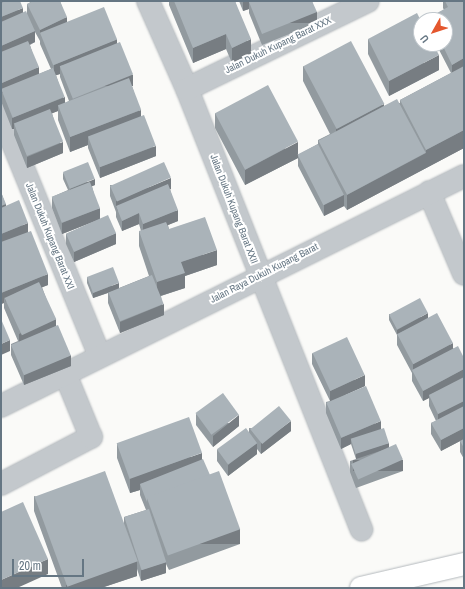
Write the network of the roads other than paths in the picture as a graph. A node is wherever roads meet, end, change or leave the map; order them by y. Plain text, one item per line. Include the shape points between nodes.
1 (148, 1) edge
2 (368, 1) edge
3 (346, 6) edge
4 (187, 89) junction
5 (1, 114) edge
6 (464, 176) edge
7 (429, 192) junction
8 (260, 274) junction
9 (464, 274) edge
10 (100, 356) junction
11 (66, 376) junction
12 (1, 406) edge
13 (1, 484) edge
14 (362, 530) dead end
15 (464, 564) edge
16 (361, 588) edge

1 - 4 street, Jalan Dukuh Kupang Barat XXII
2 - 3 street, Jalan Dukuh Kupang Barat XXX
3 - 4 street, Jalan Dukuh Kupang Barat XXX
4 - 8 street, Jalan Dukuh Kupang Barat XXII
5 - 10 street, Jalan Dukuh Kupang Barat XXI
6 - 7 street, Jalan Raya Dukuh Kupang Barat
7 - 8 street, Jalan Raya Dukuh Kupang Barat
7 - 9 street
8 - 10 street, Jalan Raya Dukuh Kupang Barat
8 - 14 street, Jalan Dukuh Kupang Barat XXII
10 - 11 street, Jalan Raya Dukuh Kupang Barat
11 - 12 street, Jalan Raya Dukuh Kupang Barat
11 - 13 street via 92,437
15 - 16 highway

